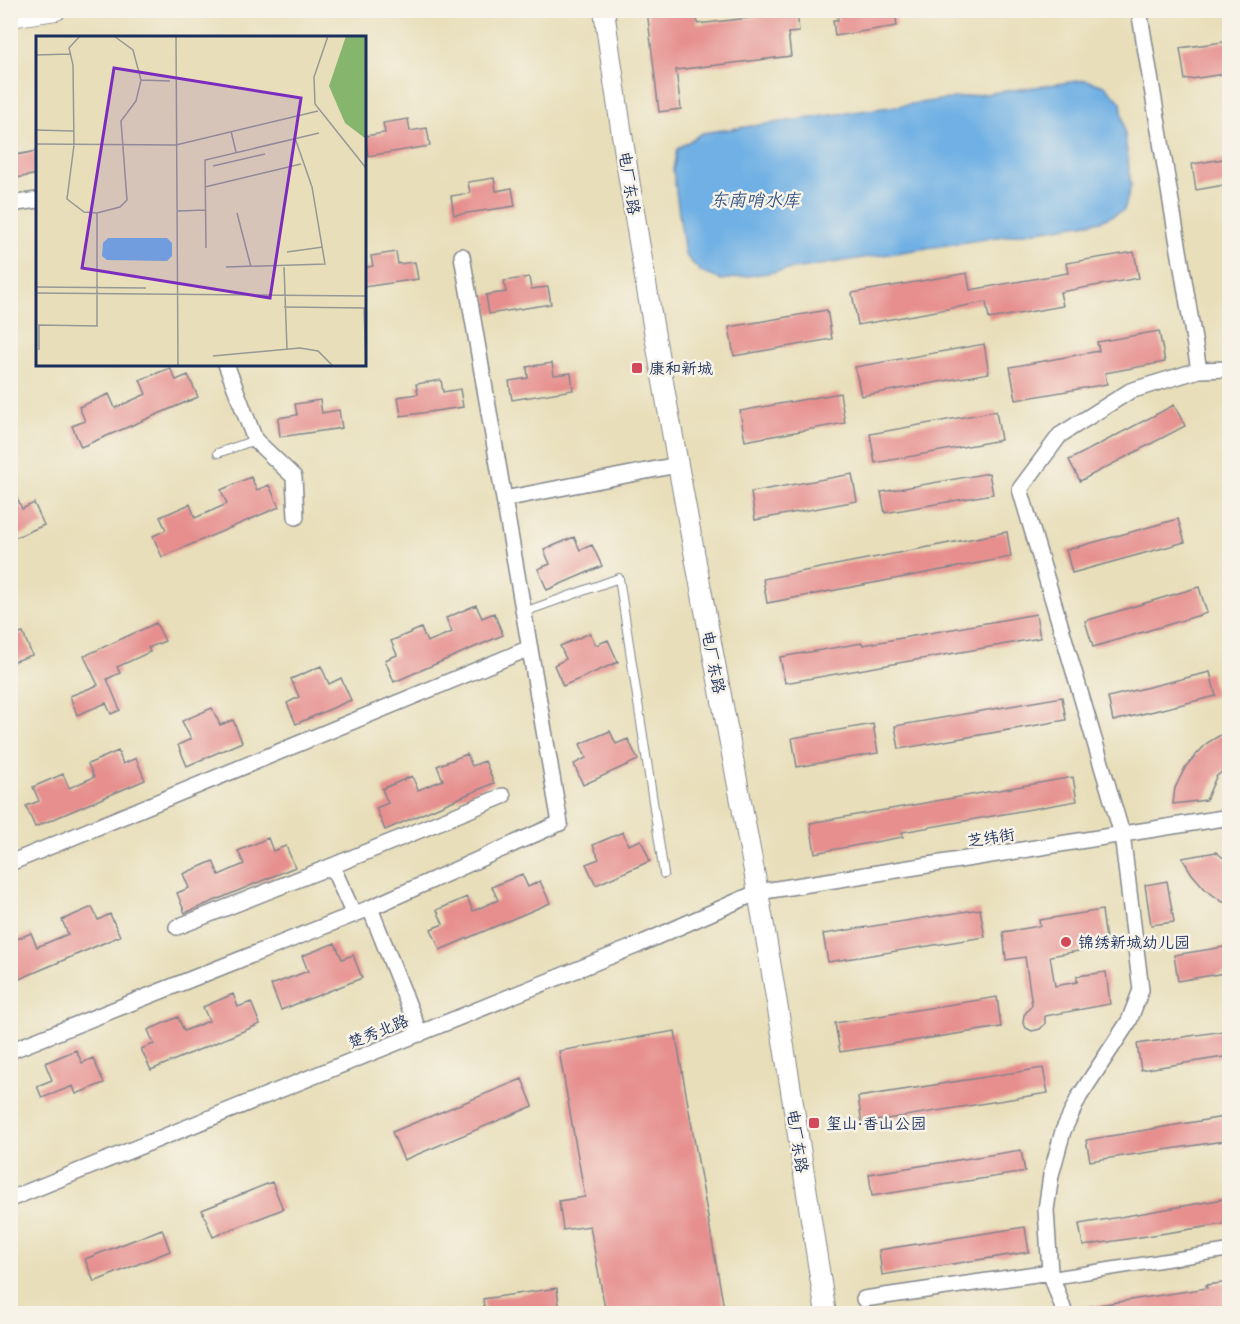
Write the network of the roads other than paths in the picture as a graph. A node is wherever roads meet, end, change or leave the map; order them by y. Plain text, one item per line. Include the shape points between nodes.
1 (56, 10) edge
2 (604, 10) edge
3 (1139, 10) edge
4 (10, 17) edge
5 (36, 200) edge
6 (10, 204) edge
7 (462, 256) dead end
8 (227, 366) edge
9 (1230, 369) edge
10 (1199, 370) junction
11 (255, 440) junction
12 (218, 453) dead end
13 (677, 465) junction
14 (504, 499) junction
15 (296, 517) dead end
16 (524, 612) junction
17 (530, 648) junction
18 (502, 796) dead end
19 (1230, 817) edge
20 (1122, 834) junction
21 (10, 863) edge
22 (332, 866) junction
23 (664, 874) dead end
24 (758, 892) junction
25 (370, 908) junction
26 (354, 915) junction
27 (177, 927) dead end
28 (420, 1034) junction
29 (10, 1051) edge
30 (10, 1199) edge
31 (1230, 1250) edge
32 (1051, 1275) junction
33 (864, 1299) dead end
34 (826, 1314) edge
35 (1065, 1314) edge

1 - 4 street
2 - 13 street, 电厂东路
3 - 10 street
5 - 6 street
7 - 14 street
8 - 11 street
9 - 10 street
10 - 20 street via 1130,391 1060,435 1020,489
11 - 12 lane
11 - 15 street via 294,477
13 - 14 street
13 - 24 street, 电厂东路
14 - 16 street
16 - 17 street
16 - 23 lane via 619,578
17 - 21 street
17 - 25 street via 560,823
18 - 22 street
19 - 20 street, 芝纬街
20 - 24 street, 芝纬街
20 - 32 street via 1141,990 1129,1021 1079,1097 1063,1131 1046,1210
22 - 26 street
22 - 27 street
24 - 28 street, 楚秀北路
24 - 34 street, 电厂东路
25 - 26 street
25 - 28 street
26 - 29 street
28 - 30 street, 楚秀北路
31 - 32 street
32 - 33 street
32 - 35 street

